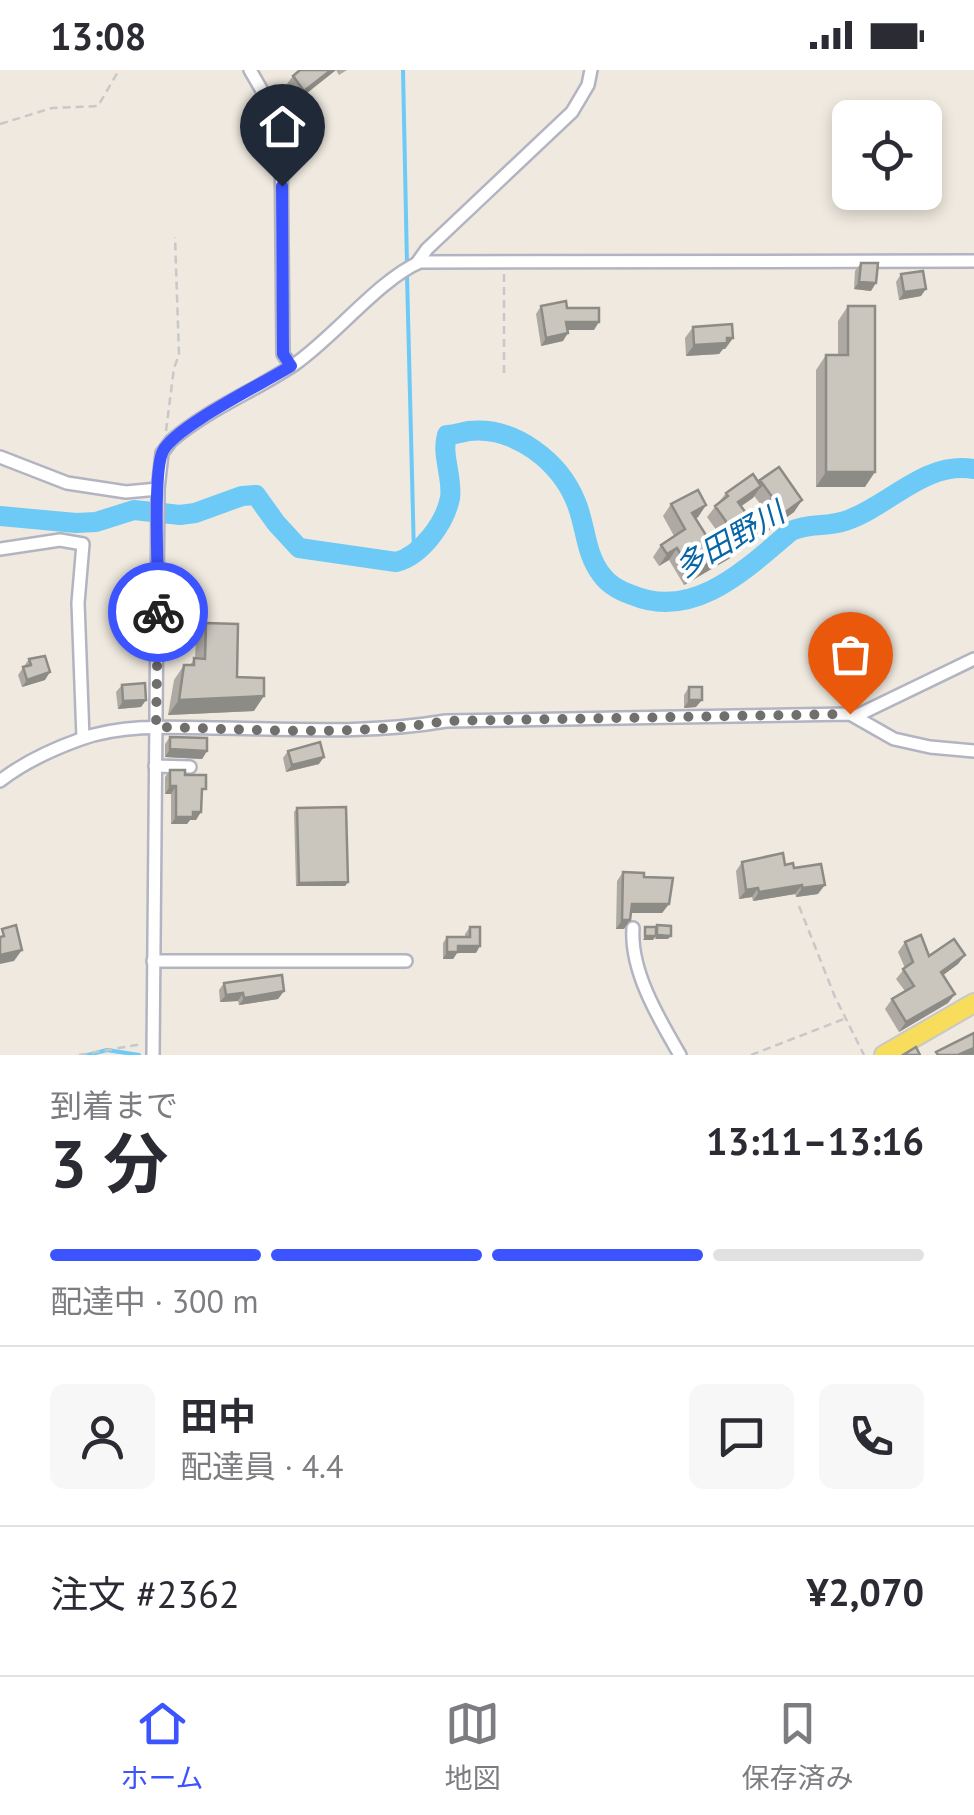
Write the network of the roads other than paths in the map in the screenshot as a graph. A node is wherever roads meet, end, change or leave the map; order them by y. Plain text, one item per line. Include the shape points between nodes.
1 (250, 70) edge
2 (591, 70) edge
3 (974, 261) edge
4 (417, 263) junction
5 (291, 366) junction
6 (0, 457) edge
7 (158, 489) junction
8 (0, 548) edge
9 (974, 659) edge
10 (856, 716) junction
11 (156, 727) junction
12 (83, 738) junction
13 (974, 751) edge
14 (155, 766) junction
15 (190, 767) dead end
16 (0, 782) edge
17 (634, 928) edge
18 (153, 961) junction
19 (406, 961) dead end
20 (974, 1003) edge
21 (153, 1049) edge
22 (680, 1055) edge
23 (884, 1055) edge

1 - 5 street via 281,133 283,354
2 - 4 street via 572,112
3 - 4 street
4 - 5 street
5 - 7 street via 166,447
6 - 7 street via 67,483 126,492
7 - 11 street
8 - 12 street via 60,540 83,544
9 - 10 street
10 - 11 street via 446,721 333,730
10 - 13 street via 894,739
11 - 12 street
11 - 14 street
12 - 16 street
14 - 15 street
14 - 18 street
17 - 22 street via 637,962
18 - 19 street
18 - 21 street
20 - 23 main road

